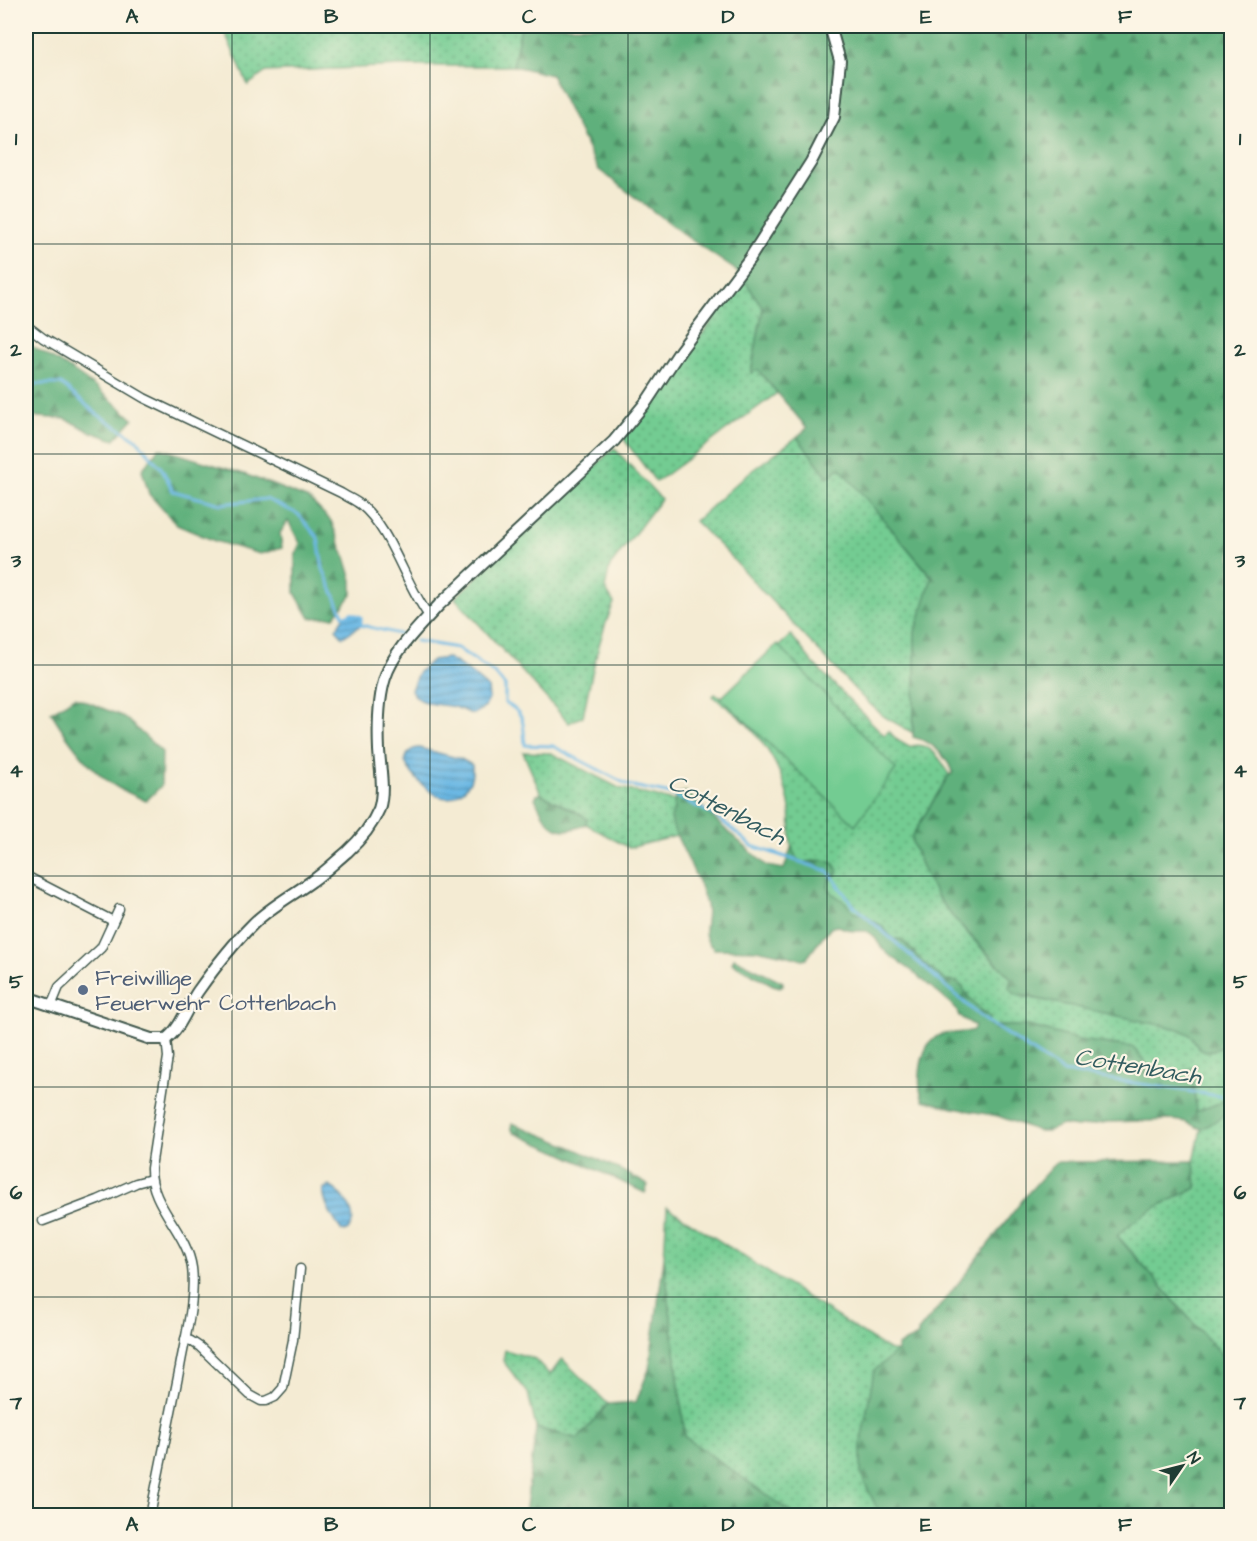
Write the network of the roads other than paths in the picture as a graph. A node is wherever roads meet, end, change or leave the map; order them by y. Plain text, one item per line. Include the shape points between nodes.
1 (830, 26) edge
2 (26, 325) edge
3 (429, 616) junction
4 (26, 877) edge
5 (119, 909) dead end
6 (113, 921) junction
7 (26, 997) edge
8 (52, 1004) junction
9 (166, 1040) junction
10 (151, 1179) junction
11 (43, 1221) dead end
12 (300, 1269) dead end
13 (185, 1339) junction
14 (150, 1515) edge

1 - 3 street via 840,61 834,117 811,162 750,258 614,441
2 - 3 street via 144,398 361,505 378,523
3 - 9 street via 398,653 385,678 378,737 382,796 374,820 328,869 254,923 211,973
4 - 6 street
5 - 6 street
6 - 8 street via 100,948 59,987
7 - 8 street
8 - 9 street
9 - 10 street via 168,1057
10 - 11 street
10 - 13 street via 191,1264 193,1282
12 - 13 street via 293,1340 283,1388 275,1397 261,1401 250,1395 200,1347
13 - 14 street

